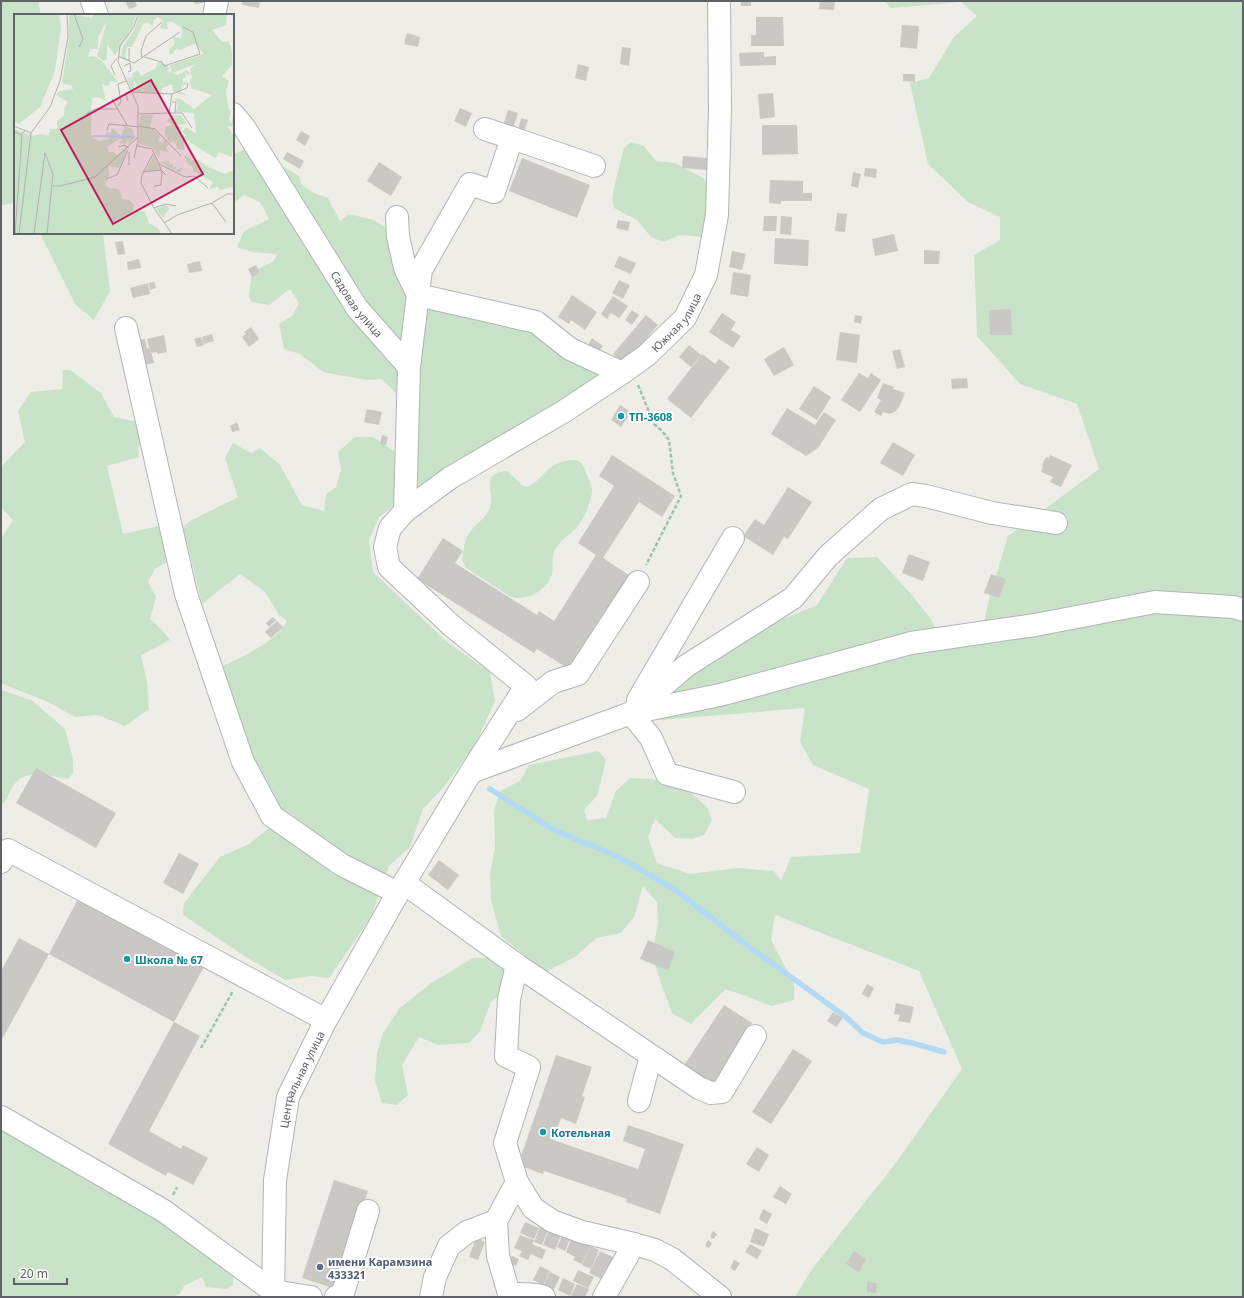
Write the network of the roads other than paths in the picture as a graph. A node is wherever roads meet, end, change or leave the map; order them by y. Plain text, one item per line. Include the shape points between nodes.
1 (92, 1) edge
2 (216, 1) edge
3 (719, 1) edge
4 (97, 14) edge
5 (214, 14) edge
6 (234, 115) edge
7 (485, 129) dead end
8 (512, 138) junction
9 (594, 166) dead end
10 (397, 217) dead end
11 (418, 295) junction
12 (126, 328) dead end
13 (409, 367) junction
14 (622, 373) junction
15 (405, 511) junction
16 (1056, 523) dead end
17 (733, 538) dead end
18 (638, 582) road end
19 (1243, 610) edge
20 (631, 713) junction
21 (506, 718) junction
22 (471, 772) junction
23 (734, 792) dead end
24 (3, 853) edge
25 (401, 888) junction
26 (517, 965) junction
27 (326, 1020) junction
28 (756, 1036) dead end
29 (651, 1056) junction
30 (639, 1101) dead end
31 (1, 1116) edge
32 (517, 1182) junction
33 (368, 1212) dead end
34 (496, 1221) junction
35 (634, 1244) junction
36 (273, 1294) edge
37 (509, 1295) edge
38 (311, 1297) edge
39 (336, 1297) edge
40 (431, 1297) edge
41 (544, 1297) edge
42 (604, 1297) edge
43 (720, 1297) edge

1 - 4 street
2 - 5 street
3 - 14 street, Южная улица via 720,109 717,215 706,274 685,318 647,355
6 - 13 street, Садовая улица via 357,308
7 - 8 street
8 - 9 street
8 - 11 street via 494,192 470,184 421,270
10 - 11 street via 405,268
11 - 13 street
11 - 14 street via 536,322 570,349
12 - 25 street via 186,594 243,762 272,816 342,865
13 - 15 street
14 - 15 street, Южная улица via 563,412 450,478
15 - 21 street, Южная улица via 390,528 385,547 389,567 452,626 526,686
16 - 20 street via 992,513 912,494 881,509 828,556 794,598 686,666
17 - 20 street
18 - 21 street via 578,674 553,682
19 - 20 street via 1233,607 1155,602 1035,625 911,643 720,695
20 - 22 street
20 - 23 street via 651,738 667,774
21 - 22 street, Центральная улица
22 - 25 street, Центральная улица
24 - 27 street
25 - 26 street
25 - 27 street, Центральная улица
26 - 29 street
26 - 32 street via 509,999 506,1056 529,1067 505,1144
27 - 36 street, Центральная улица via 288,1097 274,1180
28 - 29 street via 722,1092 711,1093 699,1088
29 - 30 street
31 - 36 street via 164,1211
32 - 34 street
32 - 35 street via 533,1208 552,1221 582,1232
33 - 39 street via 343,1293
34 - 37 street via 498,1256
34 - 40 street via 468,1232 449,1246 435,1276
35 - 42 street
35 - 43 street via 655,1250 672,1259
36 - 38 street
37 - 41 street via 534,1294

